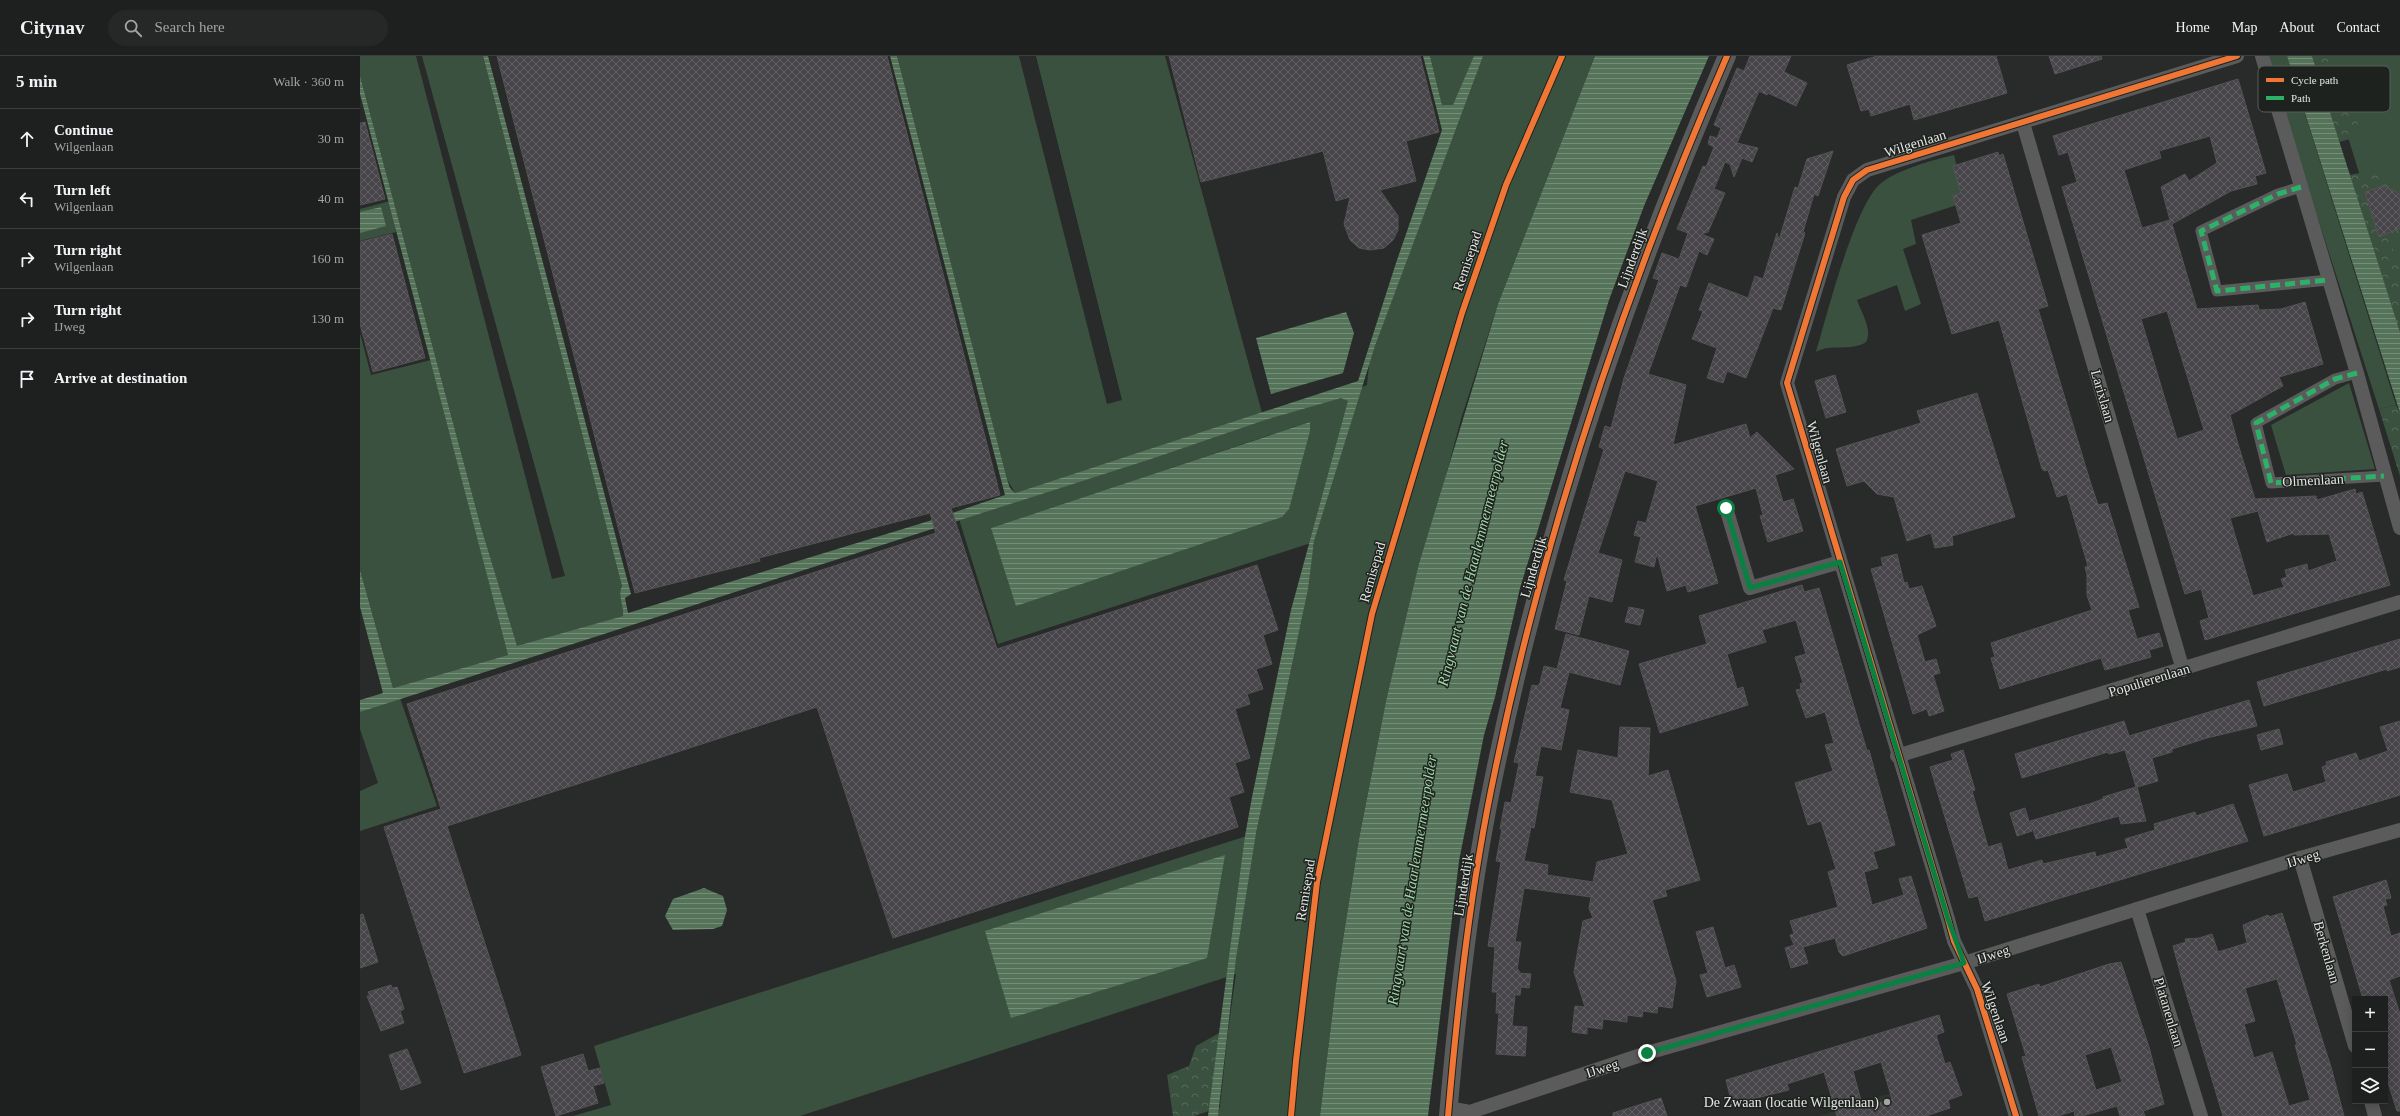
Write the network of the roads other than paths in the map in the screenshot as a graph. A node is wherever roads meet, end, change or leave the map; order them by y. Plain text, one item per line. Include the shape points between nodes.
1 (1727, 56) edge
2 (2237, 56) edge
3 (2262, 56) edge
4 (2265, 66) edge
5 (2279, 112) edge
6 (2023, 123) junction
7 (2301, 187) junction
8 (2328, 280) junction
9 (2356, 372) junction
10 (2384, 476) junction
11 (1726, 508) dead end
12 (2400, 528) edge
13 (1840, 562) junction
14 (2400, 602) edge
15 (2183, 670) junction
16 (1897, 756) junction
17 (2400, 830) edge
18 (2300, 858) junction
19 (2137, 909) junction
20 (1964, 963) junction
21 (2352, 1036) edge
22 (2372, 1104) edge
23 (1448, 1112) edge
24 (2016, 1116) edge
25 (2201, 1116) edge
26 (2375, 1116) edge

1 - 23 street, Lijnderdijk via 1690,141 1629,299 1591,413 1535,601 1495,771 1479,856 1464,958
2 - 6 street, Wilgenlaan
3 - 4 street
5 - 7 street
6 - 13 street, Wilgenlaan via 1867,170 1853,180 1844,197 1787,383
6 - 15 street, Larixlaan
7 - 8 street
7 - 8 street via 2278,194 2201,231 2217,291
8 - 9 street
9 - 10 street
9 - 10 street, Olmenlaan via 2335,379 2256,423 2271,483
10 - 12 street
11 - 13 street via 1750,588
13 - 16 street, Wilgenlaan
14 - 15 street, Populierenlaan
15 - 16 street, Populierenlaan
16 - 20 street, Wilgenlaan via 1954,941
17 - 18 street, IJweg
18 - 19 street, IJweg
18 - 21 street, Berkenlaan
19 - 20 street, IJweg
19 - 25 street, Platanenlaan
20 - 23 street, IJweg via 1647,1053 1470,1112
20 - 24 street, Wilgenlaan via 1977,989
22 - 26 street

